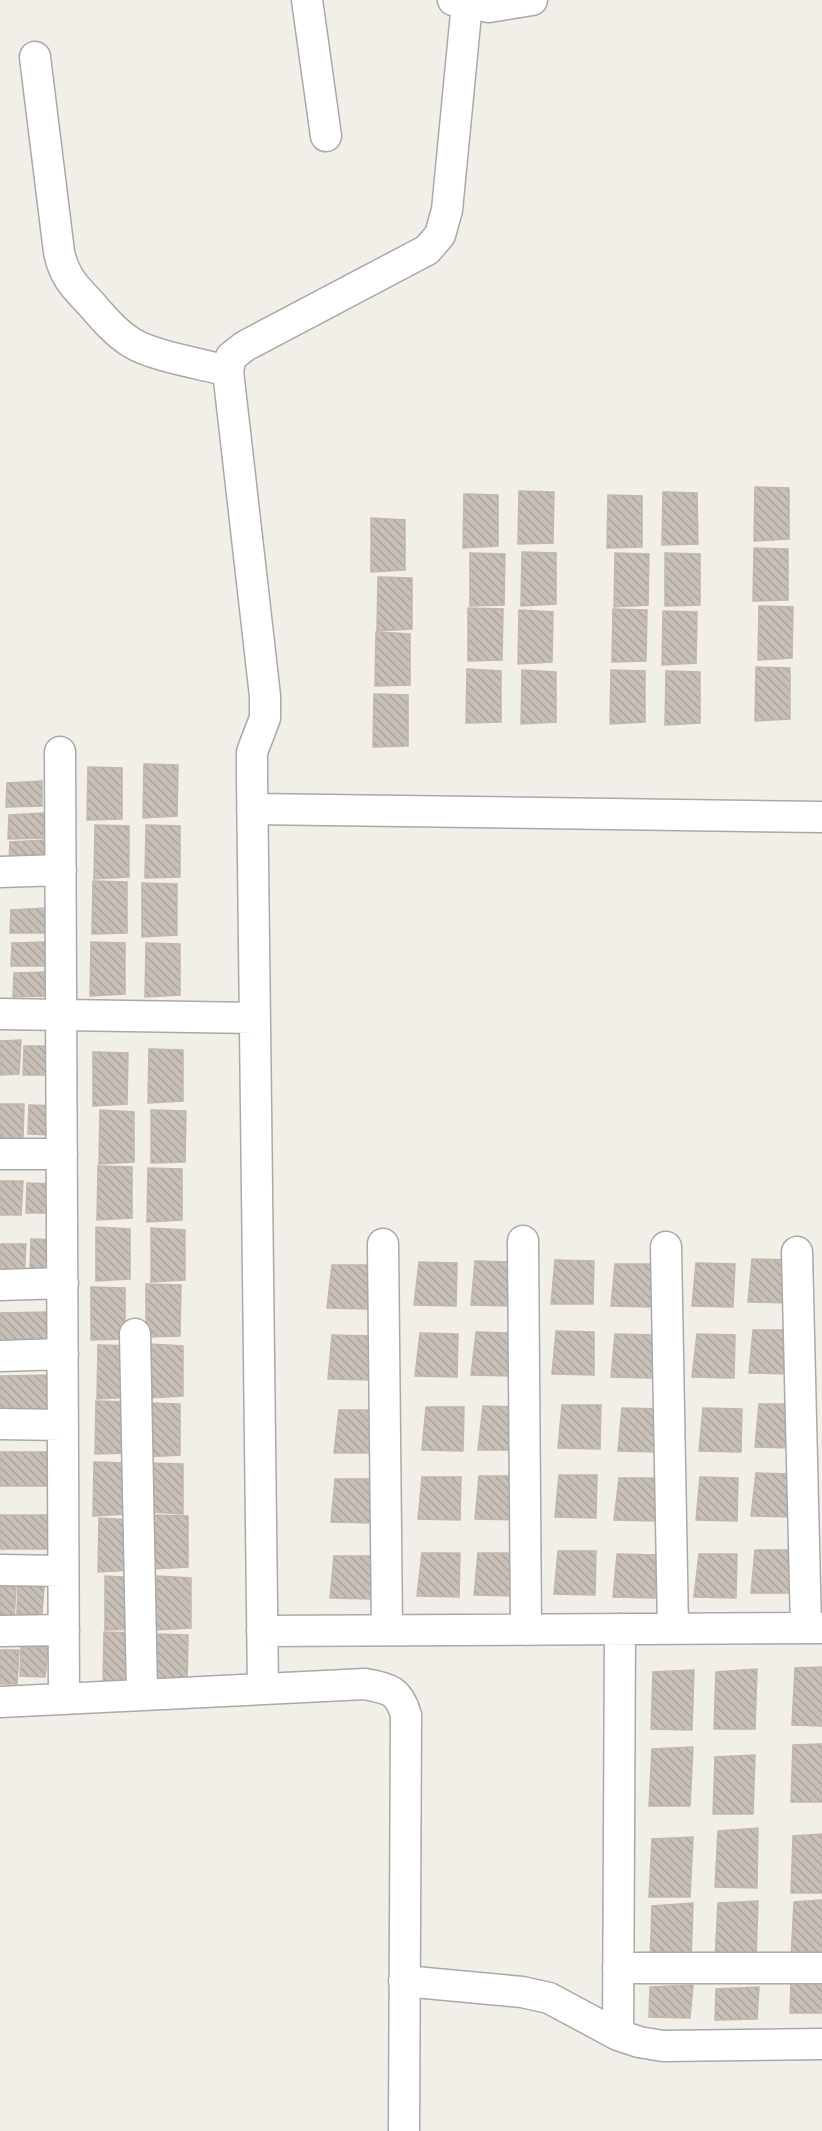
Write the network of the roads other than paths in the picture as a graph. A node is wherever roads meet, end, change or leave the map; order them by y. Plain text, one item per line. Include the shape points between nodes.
1 (307, 0) edge
2 (532, 0) edge
3 (460, 2) edge
4 (35, 57) dead end
5 (326, 136) dead end
6 (228, 371) junction
7 (60, 752) dead end
8 (252, 809) junction
9 (822, 817) edge
10 (61, 870) junction
11 (0, 872) edge
12 (0, 1014) edge
13 (62, 1015) junction
14 (255, 1018) junction
15 (0, 1154) edge
16 (62, 1154) junction
17 (523, 1241) dead end
18 (382, 1244) dead end
19 (666, 1247) dead end
20 (797, 1252) dead end
21 (63, 1283) junction
22 (0, 1285) edge
23 (135, 1334) dead end
24 (63, 1354) junction
25 (0, 1356) edge
26 (0, 1424) edge
27 (63, 1425) junction
28 (0, 1570) edge
29 (63, 1571) junction
30 (814, 1628) edge
31 (620, 1629) junction
32 (673, 1629) junction
33 (64, 1630) junction
34 (262, 1630) junction
35 (387, 1630) junction
36 (526, 1630) junction
37 (0, 1631) edge
38 (263, 1689) junction
39 (142, 1694) junction
40 (64, 1699) junction
41 (0, 1702) edge
42 (618, 1968) junction
43 (822, 1968) edge
44 (404, 1981) junction
45 (618, 2035) junction
46 (822, 2044) edge
47 (404, 2131) edge

1 - 5 street
2 - 3 street via 489,7
3 - 6 street via 447,210 440,235 427,250 245,346 231,357
4 - 6 street via 59,252 62,269 71,284 116,332 133,344
6 - 8 street via 265,696 265,718 252,753
7 - 10 street
8 - 9 street
8 - 14 street
10 - 11 street
10 - 13 street
12 - 13 street
13 - 14 street
13 - 16 street
14 - 34 street
15 - 16 street
16 - 21 street
17 - 36 street
18 - 35 street
19 - 32 street
20 - 30 street
21 - 22 street
21 - 24 street
23 - 39 street
24 - 25 street
24 - 27 street
26 - 27 street
27 - 29 street
28 - 29 street
29 - 33 street
30 - 32 street
31 - 32 street
31 - 36 street
31 - 42 street
33 - 37 street
33 - 40 street
34 - 35 street
34 - 38 street
35 - 36 street
38 - 39 street
38 - 44 street via 365,1684 388,1689 401,1700 406,1715
39 - 40 street
40 - 41 street
42 - 43 street
42 - 45 street
44 - 45 street via 549,1998
44 - 47 street
45 - 46 street via 663,2046

